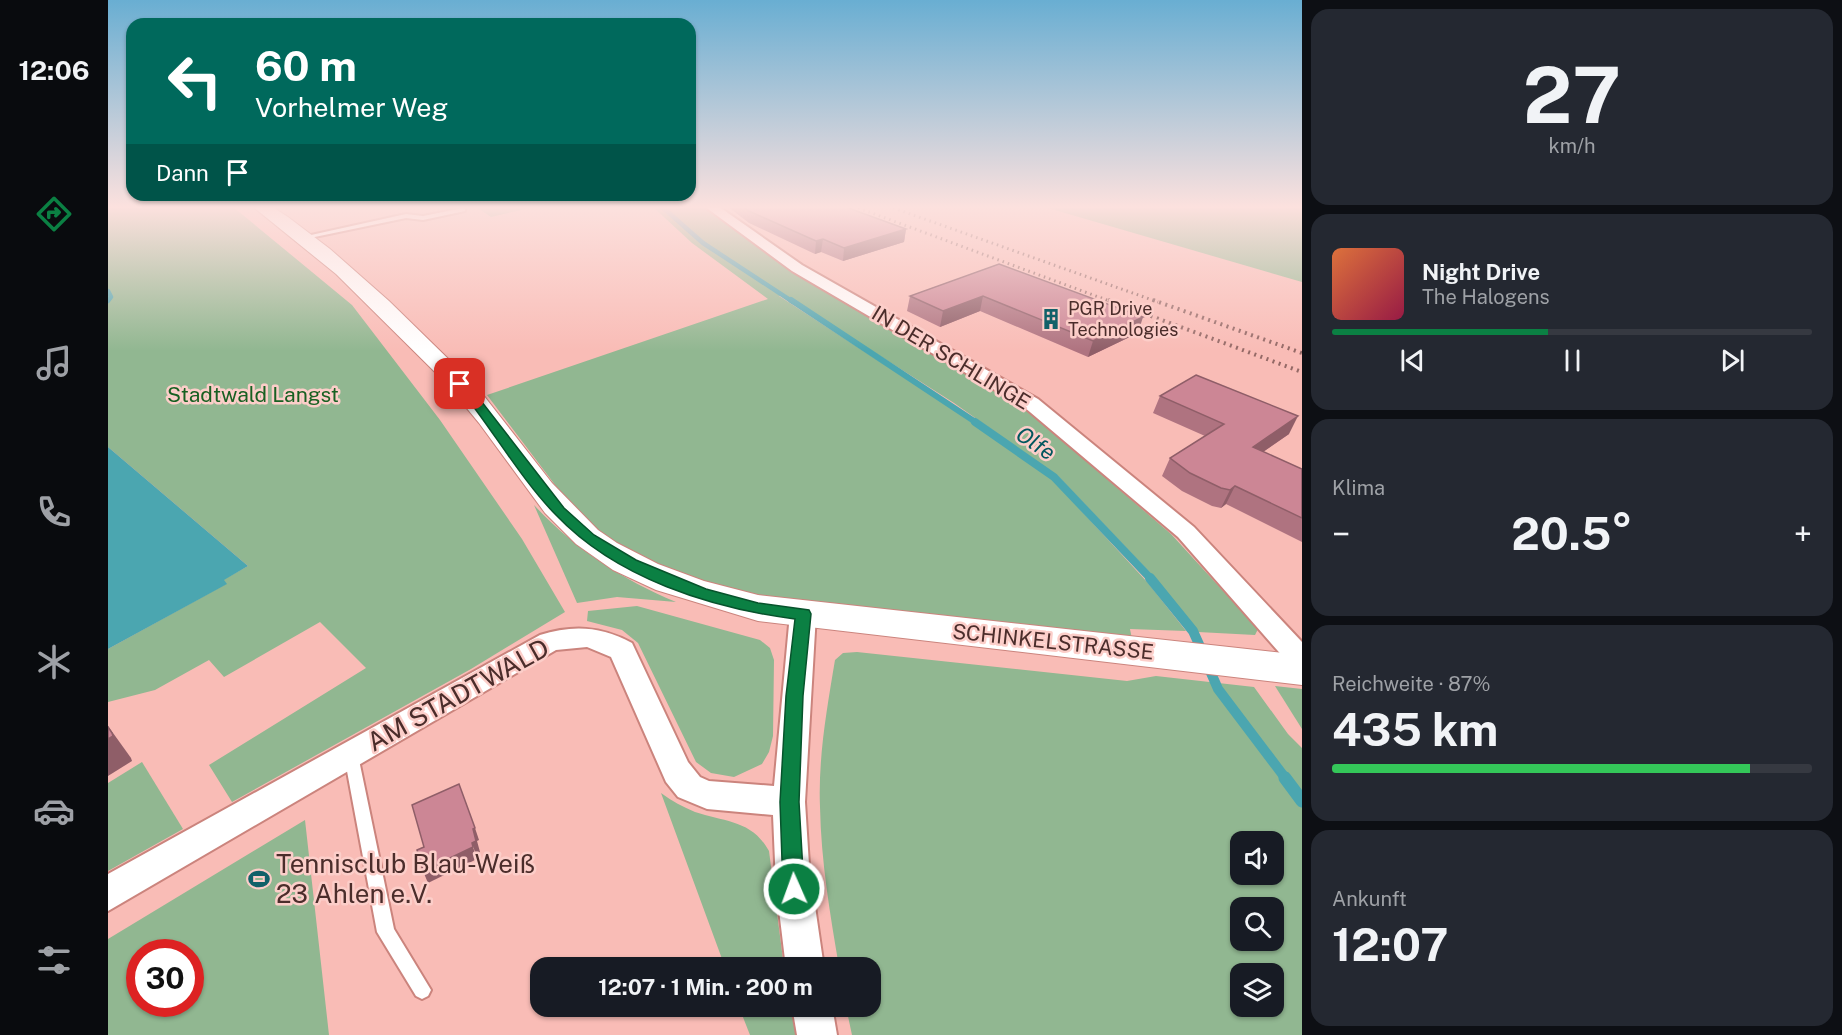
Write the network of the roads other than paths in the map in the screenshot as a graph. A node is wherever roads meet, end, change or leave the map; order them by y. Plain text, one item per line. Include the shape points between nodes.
1 (326, 254) edge
2 (778, 254) edge
3 (803, 614) junction
4 (1302, 660) edge
5 (1302, 670) edge
6 (351, 755) junction
7 (789, 802) junction
8 (108, 893) edge
9 (803, 957) edge
10 (422, 990) dead end
11 (814, 1017) edge
12 (817, 1035) edge

1 - 3 street, SCHINKELSTRASSE via 356,279 474,399 559,511 589,539 630,564 717,599
2 - 4 street, IN DER SCHLINGE via 1031,403 1186,532
3 - 5 street, SCHINKELSTRASSE
3 - 7 street
6 - 7 street, AM STADTWALD via 549,642 587,636 622,650 677,772 689,787 707,795
6 - 8 street, AM STADTWALD
6 - 10 lane via 386,932
7 - 9 street via 794,889
11 - 12 street

